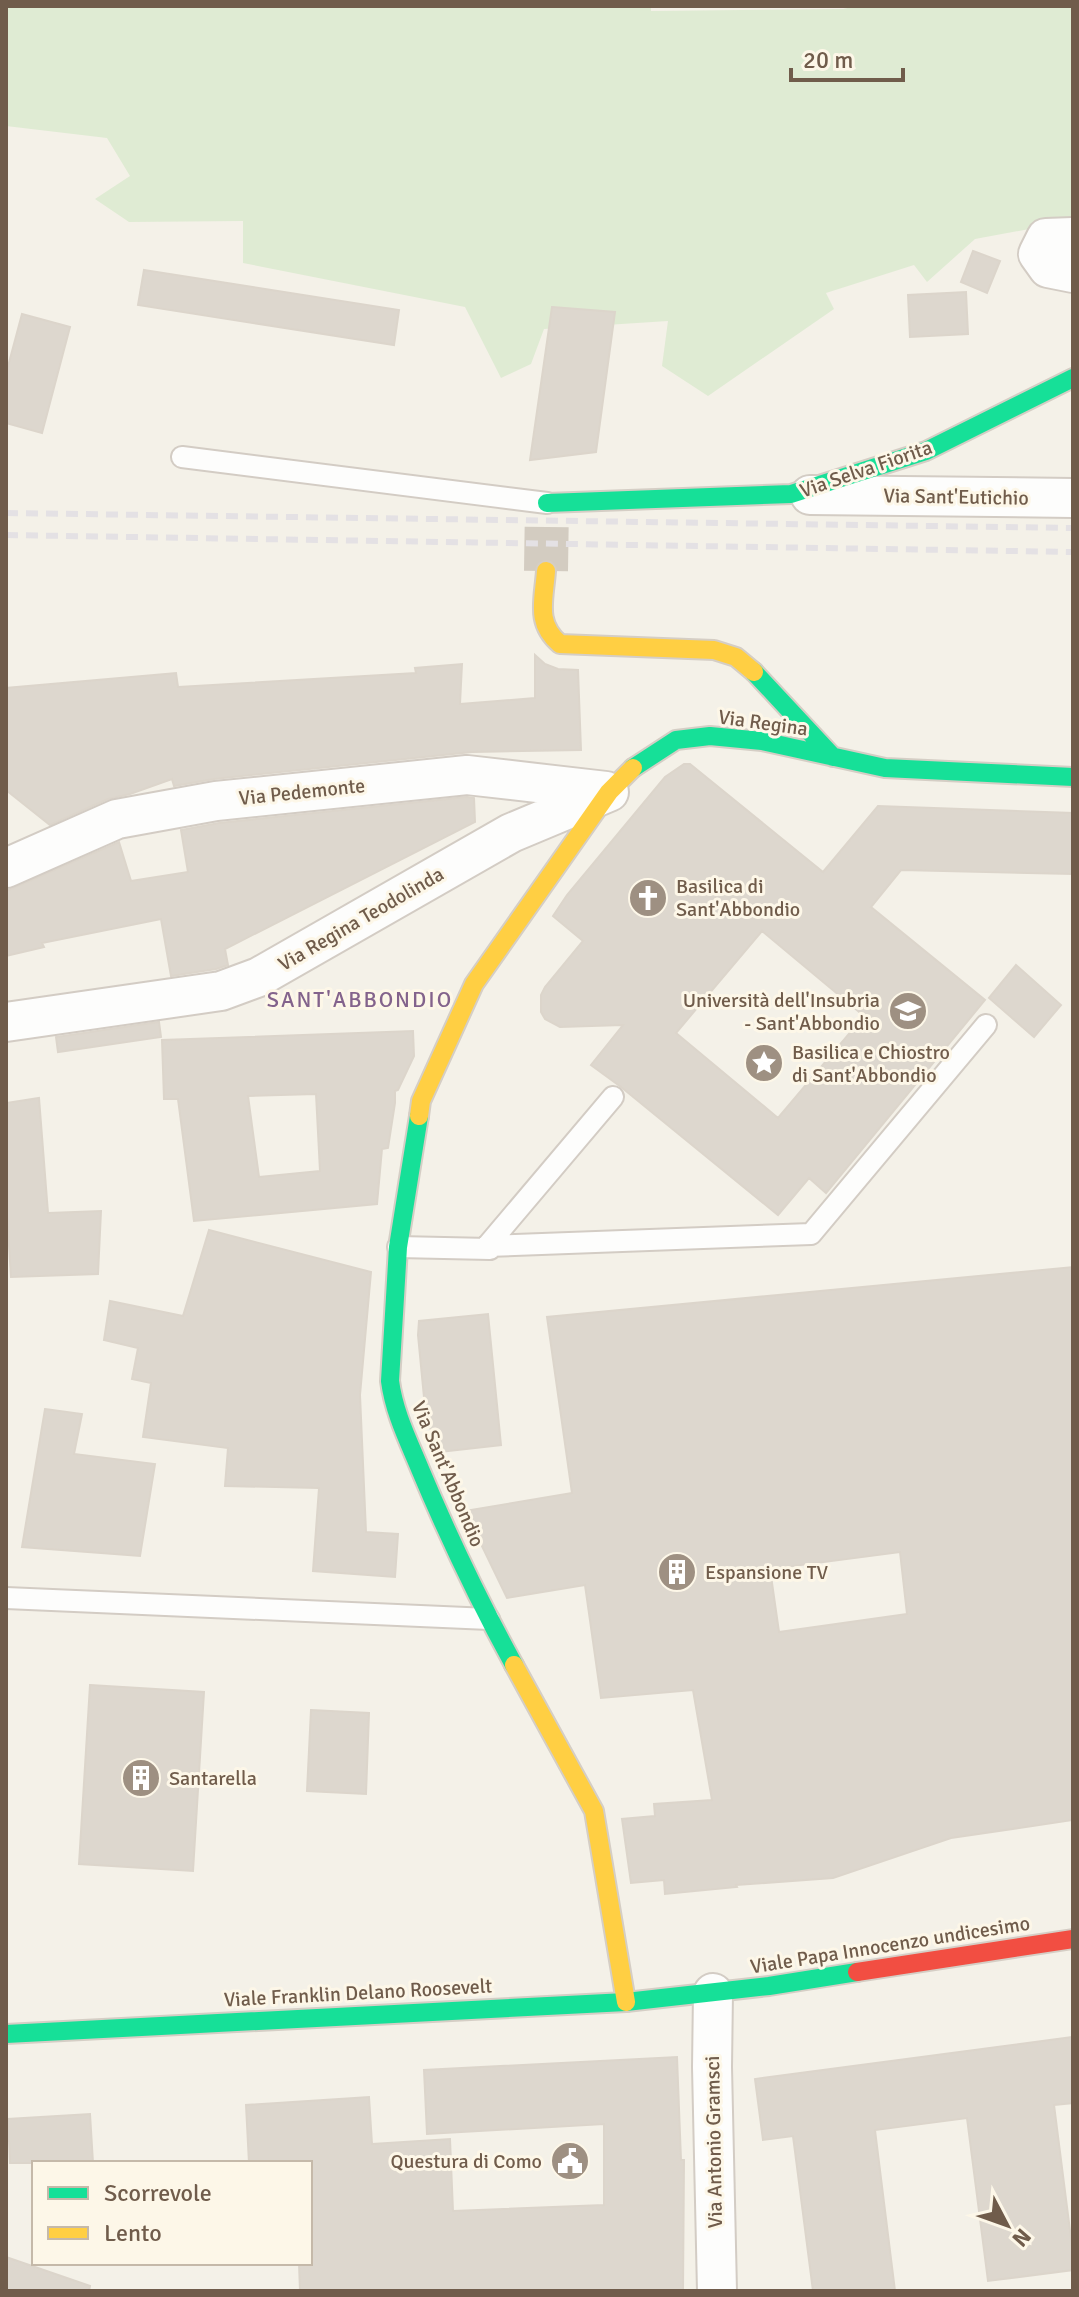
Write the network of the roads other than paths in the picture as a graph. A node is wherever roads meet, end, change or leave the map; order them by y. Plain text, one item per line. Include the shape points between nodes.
1 (1073, 237) edge
2 (1073, 273) edge
3 (1073, 378) edge
4 (182, 457) dead end
5 (791, 494) junction
6 (1073, 498) edge
7 (547, 503) joint
8 (545, 578) tunnel mouth
9 (833, 757) junction
10 (1073, 777) edge
11 (609, 792) junction
12 (6, 868) edge
13 (6, 1022) edge
14 (986, 1025) dead end
15 (613, 1097) dead end
16 (487, 1246) junction
17 (398, 1247) junction
18 (6, 1598) edge
19 (489, 1619) junction
20 (1073, 1939) edge
21 (713, 1993) junction
22 (626, 2002) junction
23 (6, 2034) edge
24 (717, 2291) edge

1 - 2 street via 1046,238 1038,254 1048,268
3 - 5 street, Via Selva Fiorita via 926,451
4 - 7 lane
5 - 6 street, Via Sant'Eutichio
5 - 7 street, Via Selva Fiorita
8 - 9 street via 543,619 548,634 560,644 714,650 736,657
9 - 10 street via 885,768
9 - 11 street, Via Regina via 762,741 710,736 676,740 636,765
11 - 12 street, Via Pedemonte via 467,775 216,801 117,819
11 - 13 street, Via Regina Teodolinda via 511,833 259,977 221,991
11 - 17 street, Via Sant'Abbondio via 474,984 421,1101
14 - 16 lane via 811,1234
15 - 16 lane
16 - 17 lane via 490,1249
17 - 19 street, Via Sant'Abbondio via 393,1403
18 - 19 lane
19 - 22 street, Via Sant'Abbondio via 594,1811
20 - 21 street, Viale Papa Innocenzo undicesimo
21 - 22 street, Viale Franklin Delano Roosevelt
21 - 24 street, Via Antonio Gramsci
22 - 23 street, Viale Franklin Delano Roosevelt

